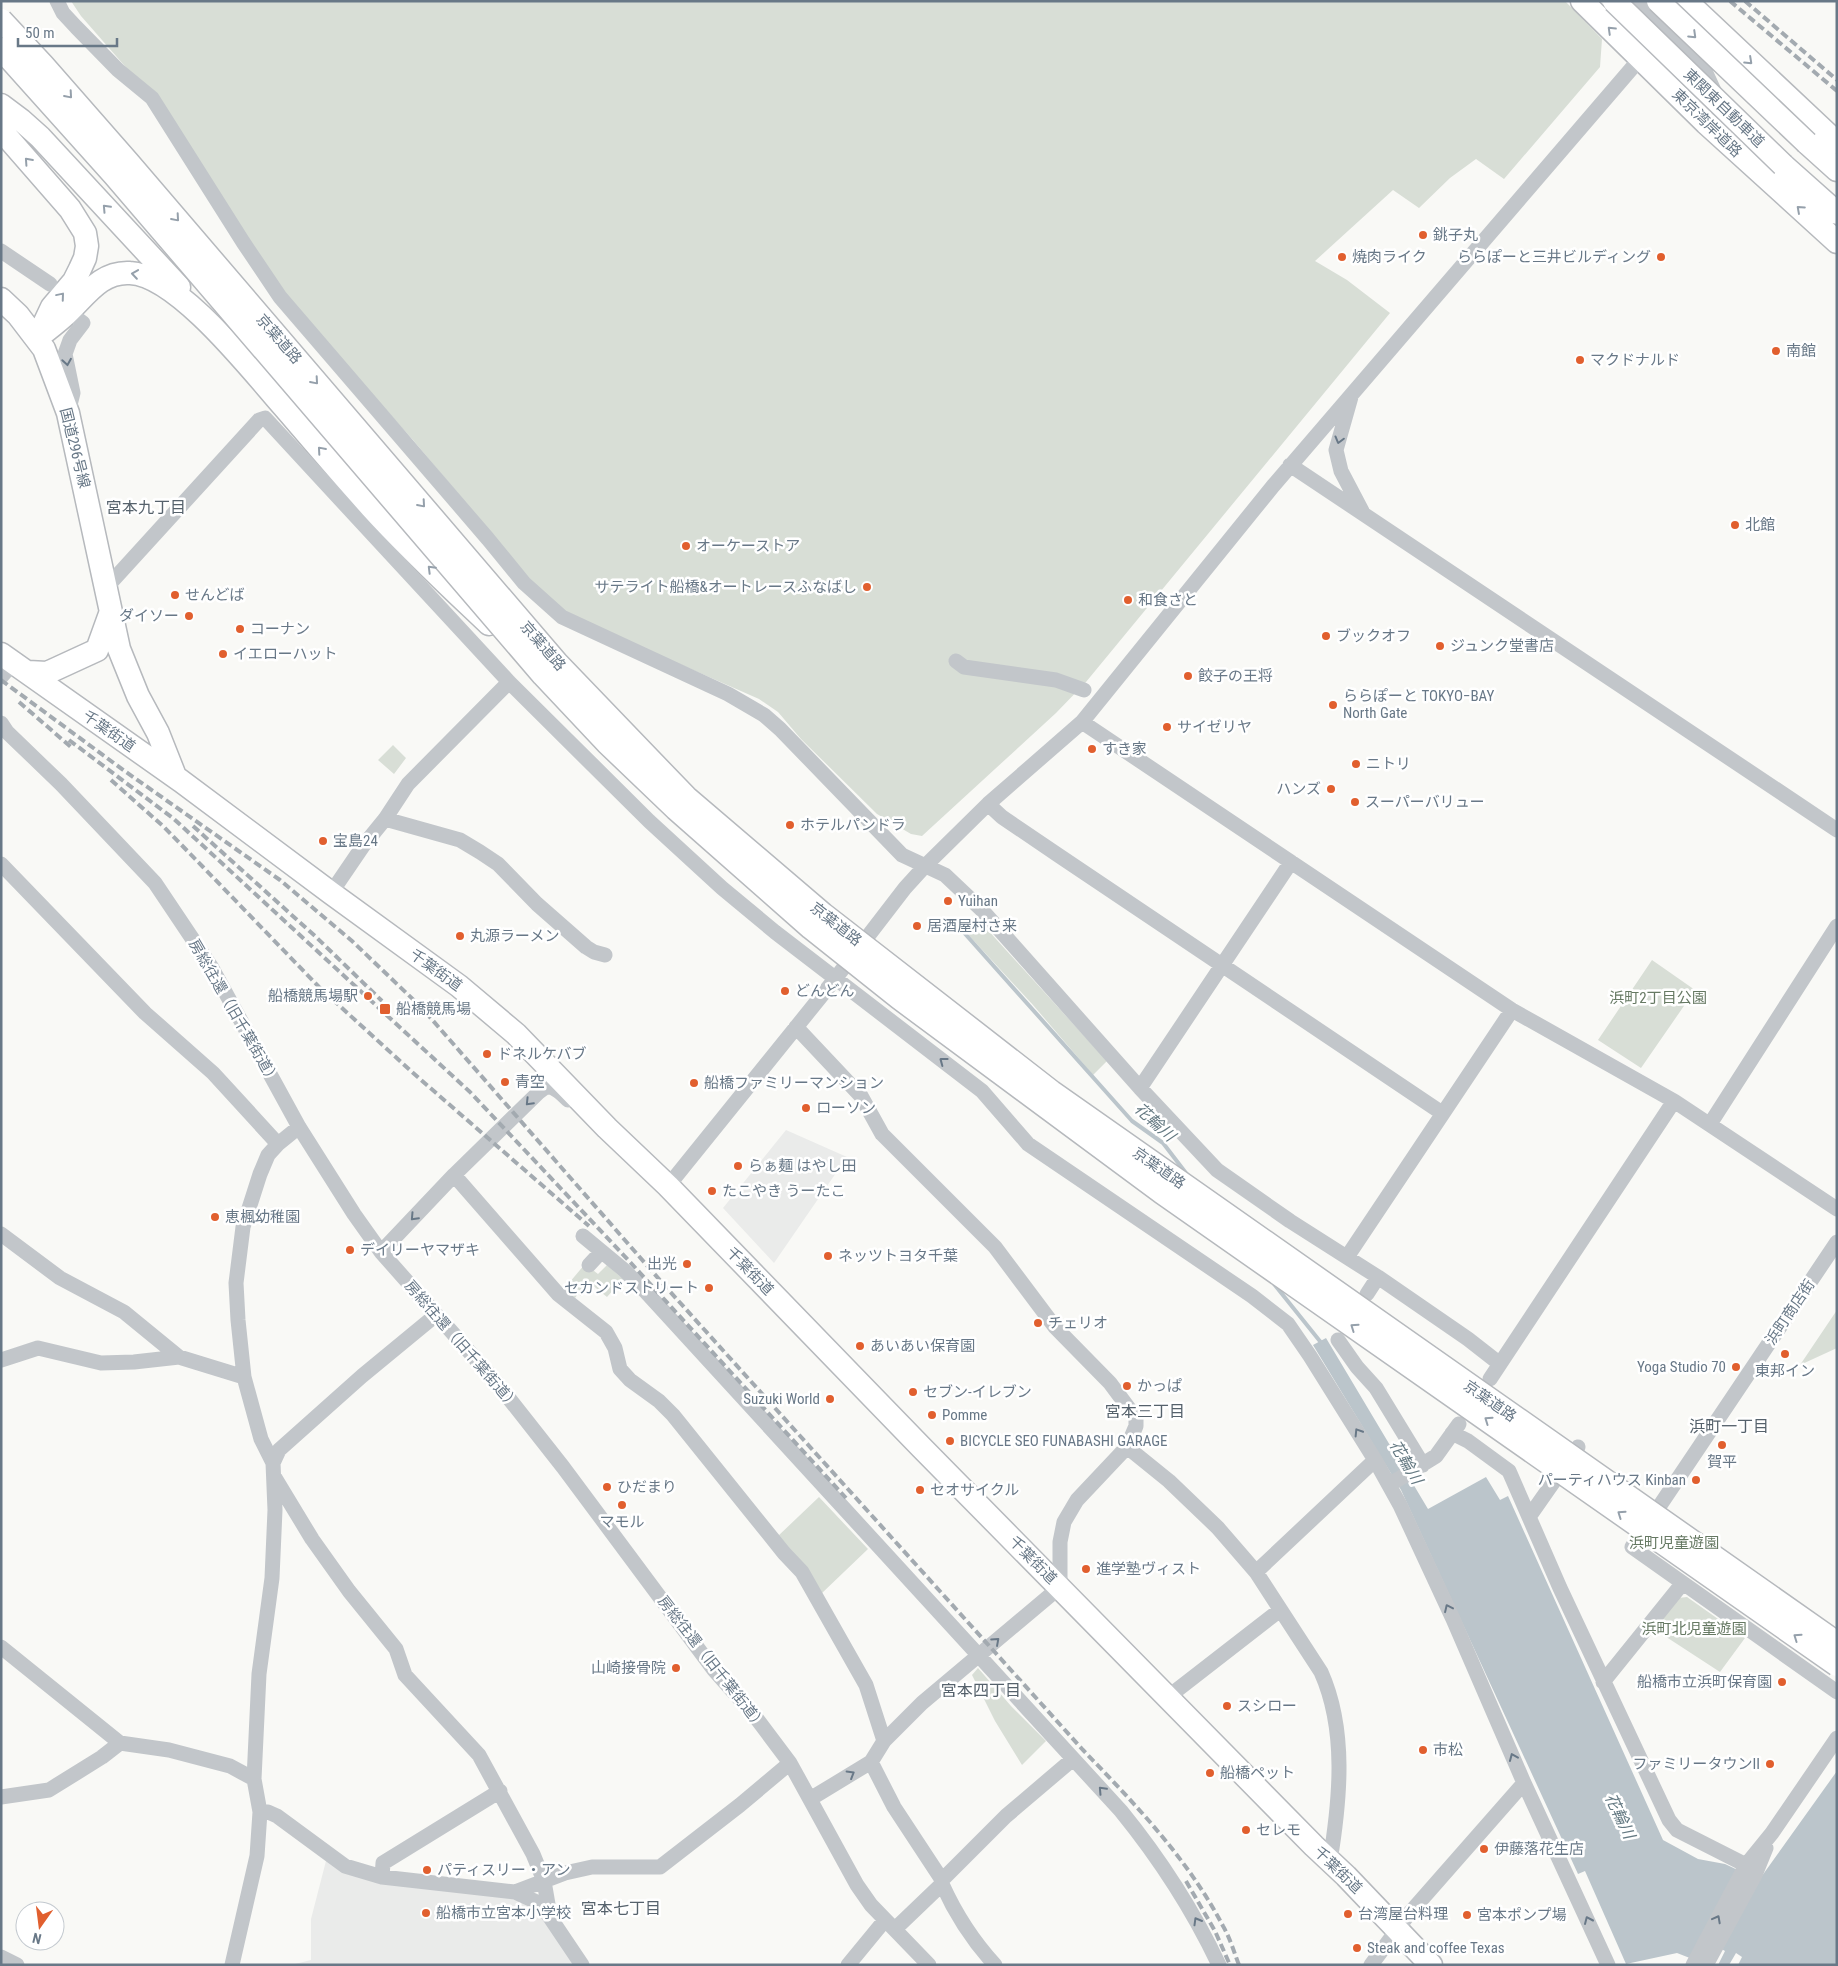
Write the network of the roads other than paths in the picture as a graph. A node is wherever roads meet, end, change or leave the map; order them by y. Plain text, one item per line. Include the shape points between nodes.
1 (57, 1) edge
2 (1582, 1) edge
3 (1614, 1) edge
4 (1635, 1) edge
5 (1658, 1) edge
6 (1688, 2) edge
7 (1, 14) edge
8 (1, 20) edge
9 (1665, 31) junction
10 (1, 49) edge
11 (1640, 58) junction
12 (43, 65) junction
13 (1, 106) edge
14 (1, 130) edge
15 (1837, 143) edge
16 (1837, 170) edge
17 (1783, 193) junction
18 (1837, 213) edge
19 (1837, 242) edge
20 (1, 252) edge
21 (50, 284) dead end
22 (1, 299) edge
23 (79, 320) dead end
24 (220, 336) junction
25 (37, 338) junction
26 (1352, 393) junction
27 (68, 413) junction
28 (1290, 465) junction
29 (1363, 512) junction
30 (105, 589) junction
31 (110, 614) junction
32 (956, 661) dead end
33 (11, 667) edge
34 (543, 675) junction
35 (509, 682) junction
36 (1084, 690) dead end
37 (1082, 722) junction
38 (1, 723) edge
39 (175, 776) junction
40 (988, 804) junction
41 (386, 818) junction
42 (1837, 830) edge
43 (1291, 862) junction
44 (1, 864) edge
45 (925, 866) junction
46 (331, 893) junction
47 (1837, 926) edge
48 (605, 955) dead end
49 (1222, 966) junction
50 (835, 979) junction
51 (1512, 1010) junction
52 (796, 1027) junction
53 (1140, 1088) junction
54 (1674, 1101) junction
55 (1442, 1113) junction
56 (1710, 1124) junction
57 (299, 1127) junction
58 (607, 1128) junction
59 (278, 1144) junction
60 (454, 1175) junction
61 (668, 1186) junction
62 (1837, 1209) edge
63 (1, 1234) edge
64 (584, 1236) dead end
65 (1837, 1242) edge
66 (382, 1252) junction
67 (601, 1252) junction
68 (1346, 1257) junction
69 (589, 1264) dead end
70 (1378, 1277) junction
71 (1367, 1294) dead end
72 (436, 1315) junction
73 (1338, 1340) dead end
74 (179, 1357) junction
75 (1, 1360) edge
76 (1500, 1364) junction
77 (244, 1377) junction
78 (1490, 1379) dead end
79 (1128, 1447) junction
80 (1578, 1447) dead end
81 (1375, 1460) junction
82 (1419, 1468) junction
83 (273, 1469) junction
84 (1391, 1484) junction
85 (1529, 1517) junction
86 (1256, 1572) junction
87 (1682, 1584) junction
88 (1060, 1587) junction
89 (1280, 1610) junction
90 (1837, 1644) edge
91 (1, 1647) edge
92 (979, 1656) junction
93 (1837, 1665) edge
94 (1603, 1682) junction
95 (1837, 1692) edge
96 (1168, 1697) junction
97 (1837, 1738) edge
98 (884, 1742) junction
99 (120, 1743) junction
100 (1072, 1759) junction
101 (871, 1762) junction
102 (790, 1763) junction
103 (254, 1779) junction
104 (1524, 1783) junction
105 (500, 1791) junction
106 (1, 1797) edge
107 (810, 1799) junction
108 (260, 1812) junction
109 (1330, 1861) junction
110 (1748, 1869) junction
111 (382, 1877) junction
112 (544, 1881) junction
113 (942, 1882) junction
114 (515, 1892) junction
115 (550, 1916) junction
116 (890, 1924) junction
117 (1398, 1930) junction
118 (1, 1956) edge
119 (1698, 1964) edge
120 (17, 1965) edge
121 (232, 1965) edge
122 (582, 1965) edge
123 (848, 1965) edge
124 (929, 1965) edge
125 (995, 1965) edge
126 (1219, 1965) edge
127 (1371, 1965) edge
128 (1430, 1965) edge
129 (1608, 1965) edge

1 - 45 street via 63,13 118,70 152,98 280,297 524,583 562,617 699,680 764,715 902,855
11 -> 2 highway, 東京湾岸道路
3 - 18 highway, 東関東自動車道, bridge
4 - 9 street
5 -> 16 highway, 東関東自動車道, bridge
6 - 9 street
6 -> 15 highway
7 - 12 highway, bridge
8 - 12 highway, 京葉道路, bridge
9 - 11 street
9 - 17 street via 1704,69 1725,115 1758,148
10 - 34 highway, 京葉道路, bridge via 114,175
11 - 17 highway, 東京湾岸道路
11 - 26 street
12 -> 90 highway, 京葉道路, bridge via 556,662 686,796 744,848 823,914 1052,1092
24 -> 13 highway via 175,282 66,165 21,120
25 -> 14 highway via 52,307 80,269 87,246 85,233 70,209
19 -> 17 highway, 東京湾岸道路
20 - 21 street
22 - 25 highway, 国道296号線
23 -> 27 street via 83,323 70,340 65,354 72,393
24 -> 25 highway via 172,291 144,275 130,272 110,276 93,286
34 -> 24 highway, bridge via 412,550
25 - 27 highway, 国道296号線
26 - 28 street
26 -> 29 street via 1336,450 1341,470
27 - 30 highway, 国道296号線
28 - 29 street
28 - 37 street
29 - 42 street
30 - 31 highway, 国道296号線
30 - 35 street via 259,420 265,418
31 - 33 highway via 97,650 48,673
31 - 39 highway, 国道296号線 via 125,667
32 - 36 street via 964,667 1056,680
33 - 39 highway, 千葉街道
93 -> 34 highway, 京葉道路, bridge via 1161,1192 899,998 811,928 676,810
35 - 41 street via 408,784
35 - 50 street via 715,882
37 - 40 street
37 - 43 street
38 - 57 street, 房総往還（旧千葉街道） via 155,883 220,982
39 - 46 highway, 千葉街道
40 - 45 street
40 - 49 street via 1002,817
41 - 46 street
41 - 48 street via 460,840 480,852 498,864 586,947
43 - 49 street
43 - 51 street
44 - 59 street via 145,1013 213,1073
45 - 50 street
45 - 53 street via 945,875 981,910
46 - 58 highway, 千葉街道 via 460,986 538,1055
47 - 56 street
49 - 53 street
49 - 55 street
50 - 52 street
81 -> 50 street via 1288,1324 1252,1296 1028,1144 982,1091
51 - 54 street
51 - 55 street
52 - 61 street
52 - 79 street via 861,1096 882,1134 995,1247 1055,1327 1110,1384 1136,1418
53 - 68 street via 1217,1170
54 - 56 street
54 - 76 street
55 - 68 street
56 - 62 street
57 - 59 street
57 - 66 street, 房総往還（旧千葉街道）
58 -> 60 street via 595,1128 558,1090 547,1086
58 - 61 highway, 千葉街道
59 - 77 street via 260,1174 239,1250 236,1283
60 -> 66 street
60 - 98 street via 558,1294 606,1332 615,1348 620,1369 673,1415 802,1572 866,1685
61 - 88 highway, 千葉街道
63 - 74 street via 60,1278 124,1312
64 - 67 street
65 - 87 street, 浜町商店街 via 1632,1547
66 - 72 street, 房総往還（旧千葉街道）
67 - 69 street
67 - 92 street via 624,1270 666,1313
68 - 70 street
70 - 71 street
70 - 76 street
72 - 83 street via 279,1450
72 - 102 street, 房総往還（旧千葉街道） via 496,1382 714,1670
73 - 82 street via 1376,1388
74 - 75 street via 101,1363 38,1348
74 - 77 street
76 - 78 street
77 - 83 street
79 - 86 street via 1218,1528
79 - 88 street via 1077,1500 1064,1522 1060,1542
80 - 85 street
81 - 84 street
81 - 86 street
82 - 84 street
82 - 85 street via 1436,1456 1456,1429 1509,1471
83 - 103 street via 272,1578 259,1674
83 - 105 street via 312,1538 396,1649 405,1675 479,1755
104 -> 84 street
85 - 94 street
86 - 89 street
87 - 94 street
87 - 95 street
92 -> 88 street
88 - 96 highway, 千葉街道
89 - 96 street
89 - 109 street via 1324,1680 1338,1738 1338,1797
91 - 99 street
92 - 98 street via 922,1703
92 - 100 street
94 - 110 street via 1669,1820 1677,1830
96 - 109 highway, 千葉街道
97 - 110 street
98 - 101 street
99 - 103 street via 169,1750 230,1766
99 - 106 street via 48,1790
100 - 113 street via 1006,1816
126 -> 100 street via 1181,1894 1147,1844
107 -> 101 street
101 - 113 street via 894,1807
102 - 107 street, 房総往還（旧千葉街道）
102 - 112 street via 660,1867 592,1867
103 - 108 street
104 - 117 street
129 -> 104 street
105 - 111 street via 383,1863
105 - 112 street
107 - 116 street, 房総往還（旧千葉街道） via 857,1885
108 - 111 street via 277,1816 345,1866
108 - 121 street via 257,1856
109 - 117 highway, 千葉街道
110 - 119 street
111 - 114 street
112 - 114 street
112 - 115 street
113 - 116 street
113 - 125 street via 955,1913
114 - 115 street via 541,1904
115 - 122 street
116 - 123 street
116 - 124 street, 房総往還（旧千葉街道）
117 - 127 street
117 - 128 highway, 千葉街道
118 - 120 street

